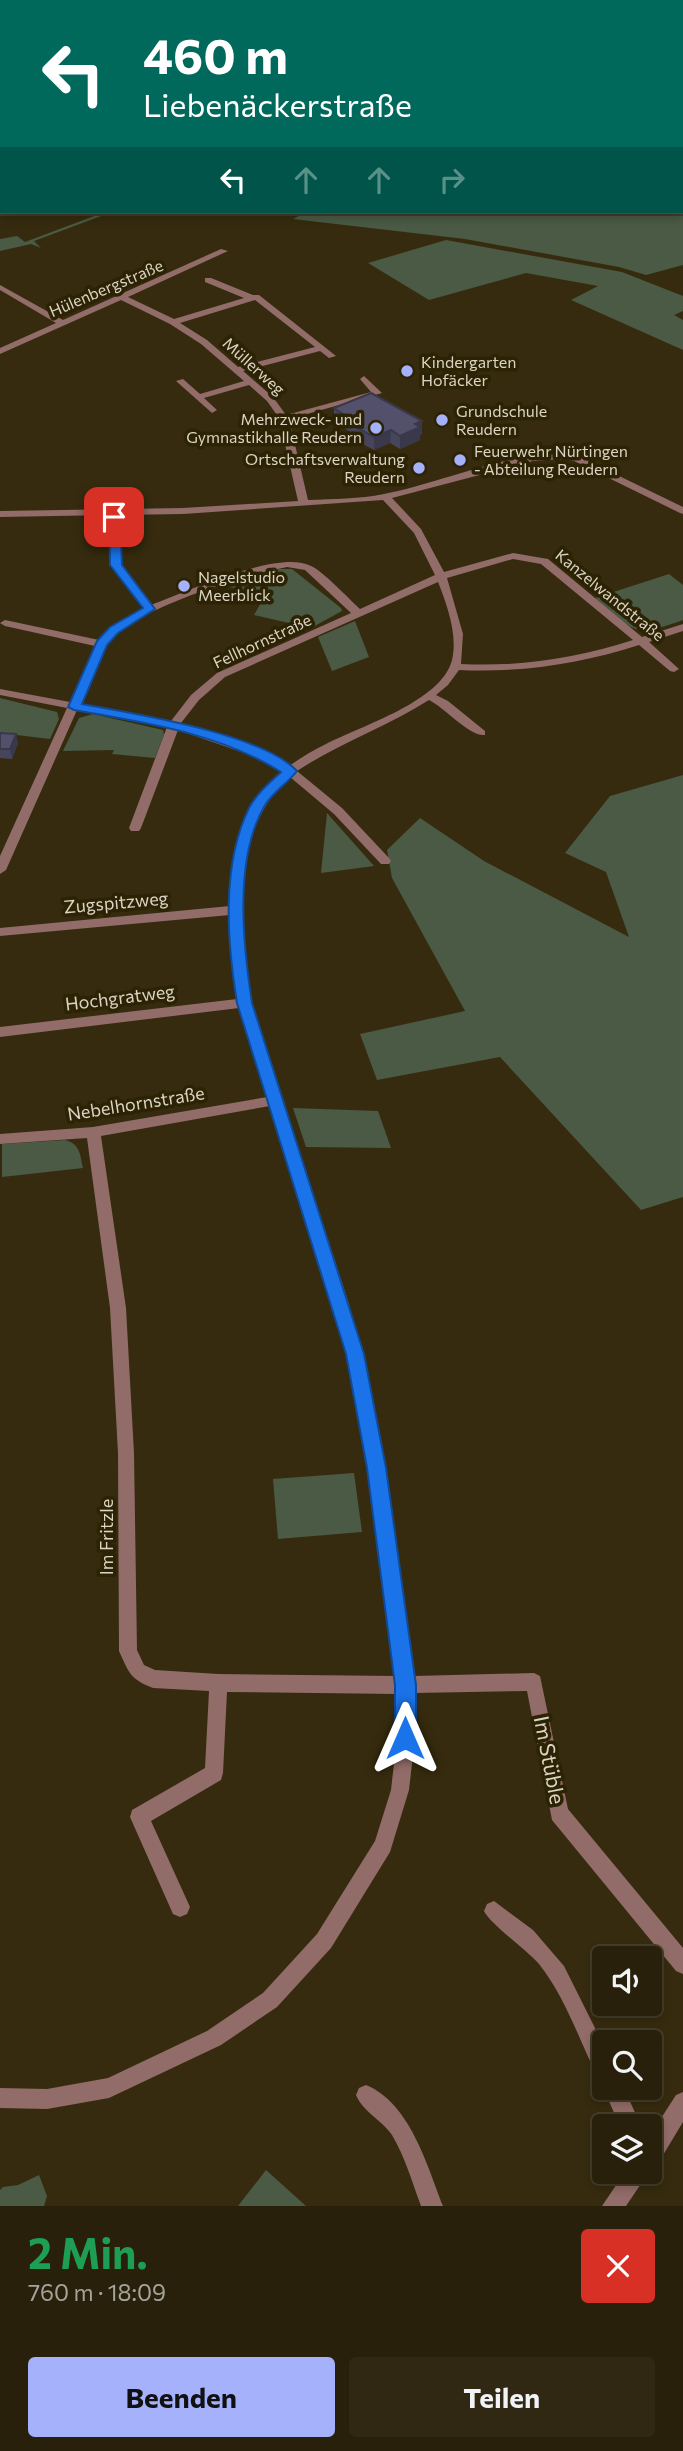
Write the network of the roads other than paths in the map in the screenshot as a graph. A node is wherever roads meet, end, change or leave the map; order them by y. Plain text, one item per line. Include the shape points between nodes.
1 (224, 251) dead end
2 (208, 280) dead end
3 (2, 291) edge
4 (123, 298) junction
5 (252, 298) junction
6 (61, 322) junction
7 (173, 322) junction
8 (321, 348) junction
9 (0, 351) edge
10 (332, 356) dead end
11 (238, 370) junction
12 (364, 379) dead end
13 (180, 381) dead end
14 (251, 382) junction
15 (198, 397) junction
16 (212, 410) dead end
17 (284, 418) junction
18 (385, 497) junction
19 (304, 504) junction
20 (683, 512) edge
21 (115, 513) junction
22 (0, 514) edge
23 (440, 577) junction
24 (149, 609) junction
25 (358, 613) junction
26 (5, 623) dead end
27 (683, 627) edge
28 (643, 642) junction
29 (101, 643) junction
30 (455, 667) junction
31 (674, 668) dead end
32 (0, 692) edge
33 (429, 696) junction
34 (74, 707) junction
35 (174, 725) junction
36 (481, 733) dead end
37 (290, 771) junction
38 (135, 828) dead end
39 (385, 861) dead end
40 (0, 870) edge
41 (236, 910) junction
42 (0, 932) edge
43 (244, 1003) junction
44 (0, 1032) edge
45 (277, 1100) junction
46 (93, 1132) junction
47 (0, 1139) edge
48 (218, 1683) junction
49 (406, 1685) junction
50 (180, 1907) dead end
51 (494, 1911) dead end
52 (683, 1964) edge
53 (592, 2044) edge
54 (366, 2095) dead end
55 (0, 2098) edge
56 (683, 2102) edge
57 (662, 2136) edge
58 (629, 2184) edge
59 (432, 2206) edge
60 (613, 2206) edge

1 - 4 street, Hülenbergstraße
2 - 5 street
3 - 6 street
4 - 6 street, Hülenbergstraße
4 - 7 street, Müllerweg
5 - 7 street
5 - 8 street
6 - 9 street, Hülenbergstraße
7 - 11 street, Müllerweg
8 - 10 street
8 - 11 street
11 - 14 street, Müllerweg
12 - 17 street via 377,393
13 - 15 street
14 - 15 street
14 - 17 street, Müllerweg
15 - 16 street
17 - 19 street, Müllerweg
18 - 19 street
18 - 20 street via 542,457 564,456
18 - 23 street via 420,535
19 - 21 street
21 - 22 street
21 - 24 street via 116,565
23 - 25 street, Fellhornstraße
23 - 28 street, Kanzelwandstraße via 513,556 544,561
23 - 30 street via 457,628
24 - 25 street via 256,570 287,564 308,568
24 - 29 street
25 - 35 street, Fellhornstraße via 221,675 182,711
26 - 29 street
27 - 28 street
28 - 30 street via 532,667
28 - 31 street, Kanzelwandstraße
29 - 34 street
30 - 33 street
32 - 34 street
33 - 36 street
33 - 37 street via 392,720
34 - 35 street
34 - 40 street
35 - 37 street via 246,748
35 - 38 street, Fellhornstraße
37 - 39 street via 352,824
37 - 41 street via 267,792 243,840
41 - 42 street, Zugspitzweg
41 - 43 street
43 - 44 street, Hochgratweg
43 - 45 street
45 - 46 street, Nebelhornstraße
45 - 49 street via 355,1354
46 - 47 street, Nebelhornstraße
46 - 48 street, Im Fritzle via 118,1308 126,1453 128,1651 138,1671 153,1679
48 - 49 street, Im Fritzle
48 - 50 street via 214,1773 139,1817
49 - 52 street, Im Stüble via 534,1682 559,1813
49 - 55 street via 400,1790 383,1845 324,1941 270,2000 214,2038 109,2088 47,2099
51 - 53 street via 537,1946 564,1985
54 - 59 street via 398,2125
56 - 57 street
58 - 60 street

